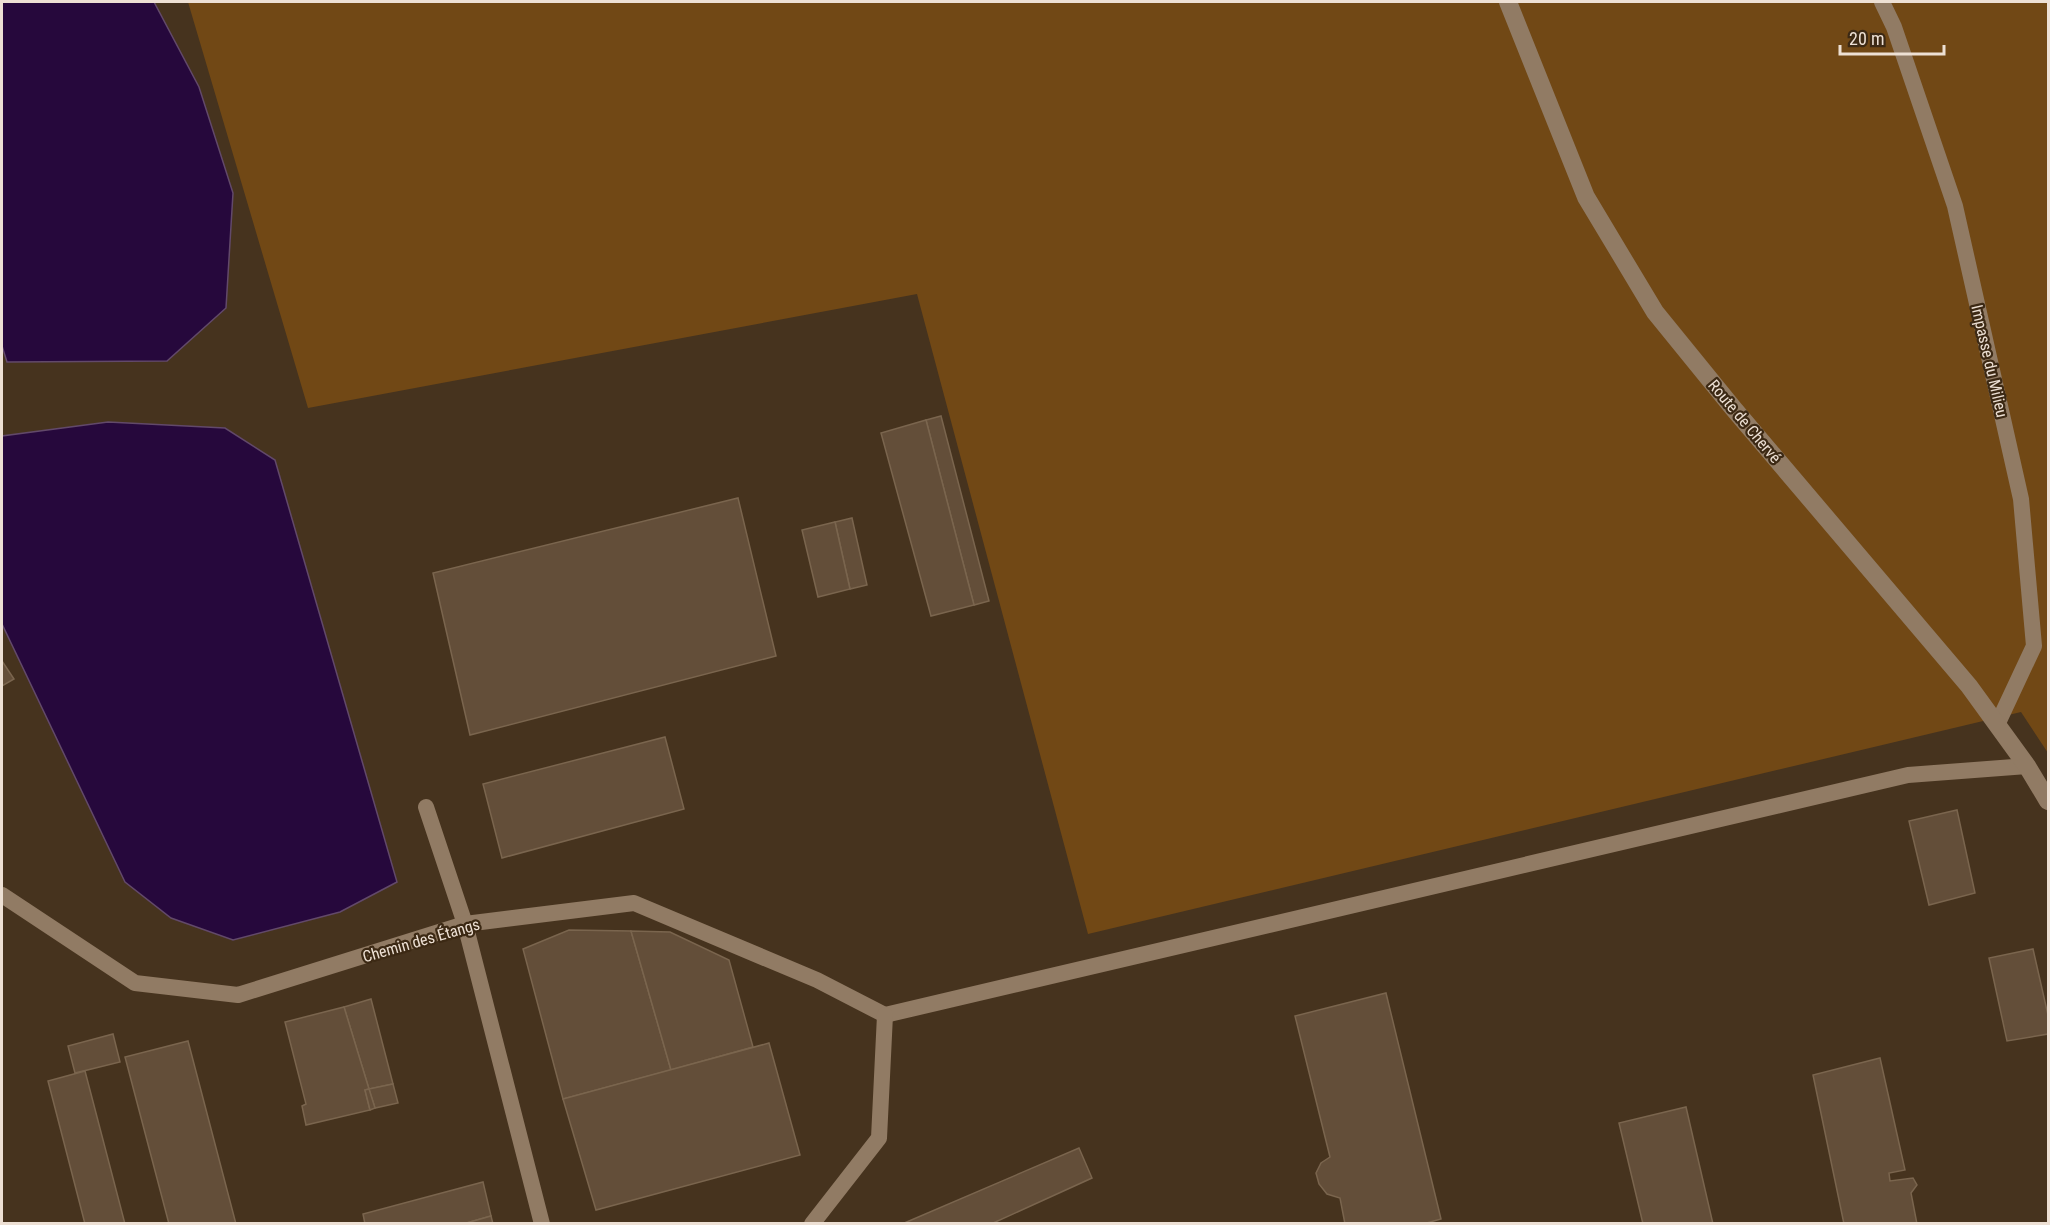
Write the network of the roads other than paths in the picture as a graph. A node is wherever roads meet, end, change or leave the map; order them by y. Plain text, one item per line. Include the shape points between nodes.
1 (1508, 2) edge
2 (1882, 2) edge
3 (1997, 725) junction
4 (2027, 766) junction
5 (2049, 801) edge
6 (426, 807) dead end
7 (2, 895) edge
8 (465, 924) junction
9 (885, 1015) junction
10 (542, 1224) edge
11 (812, 1224) edge

1 - 3 street, Route de Chervé via 1586,197 1655,312 1969,686
2 - 3 lane, Impasse du Milieu via 1955,207 2021,499 2034,646
3 - 4 street, Route de Chervé
4 - 5 street, Route de Chervé
4 - 9 lane via 1908,775
6 - 8 lane
7 - 8 lane, Chemin des Étangs via 135,983 238,995
8 - 9 lane, Chemin des Étangs via 634,903 817,980
8 - 10 lane
9 - 11 lane via 879,1138

